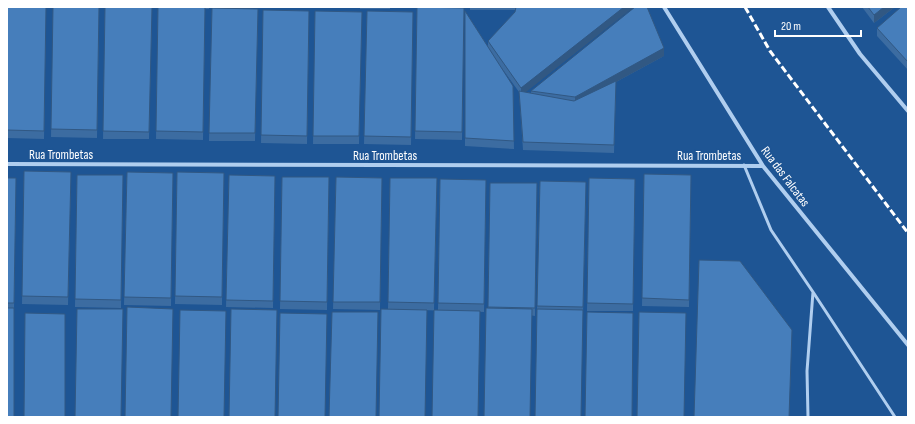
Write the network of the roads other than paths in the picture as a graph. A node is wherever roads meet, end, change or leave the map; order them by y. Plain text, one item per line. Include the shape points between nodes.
1 (664, 7) edge
2 (828, 7) edge
3 (908, 111) edge
4 (7, 164) edge
5 (744, 165) junction
6 (763, 166) junction
7 (813, 292) junction
8 (908, 345) edge
9 (808, 417) edge
10 (895, 417) edge

1 - 6 street, Rua das Falcatas
2 - 3 street via 860,54
4 - 5 street, Rua Trombetas
5 - 6 street, Rua Trombetas
5 - 7 lane via 771,230
6 - 8 street, Rua das Falcatas
7 - 9 lane via 807,371
7 - 10 lane

